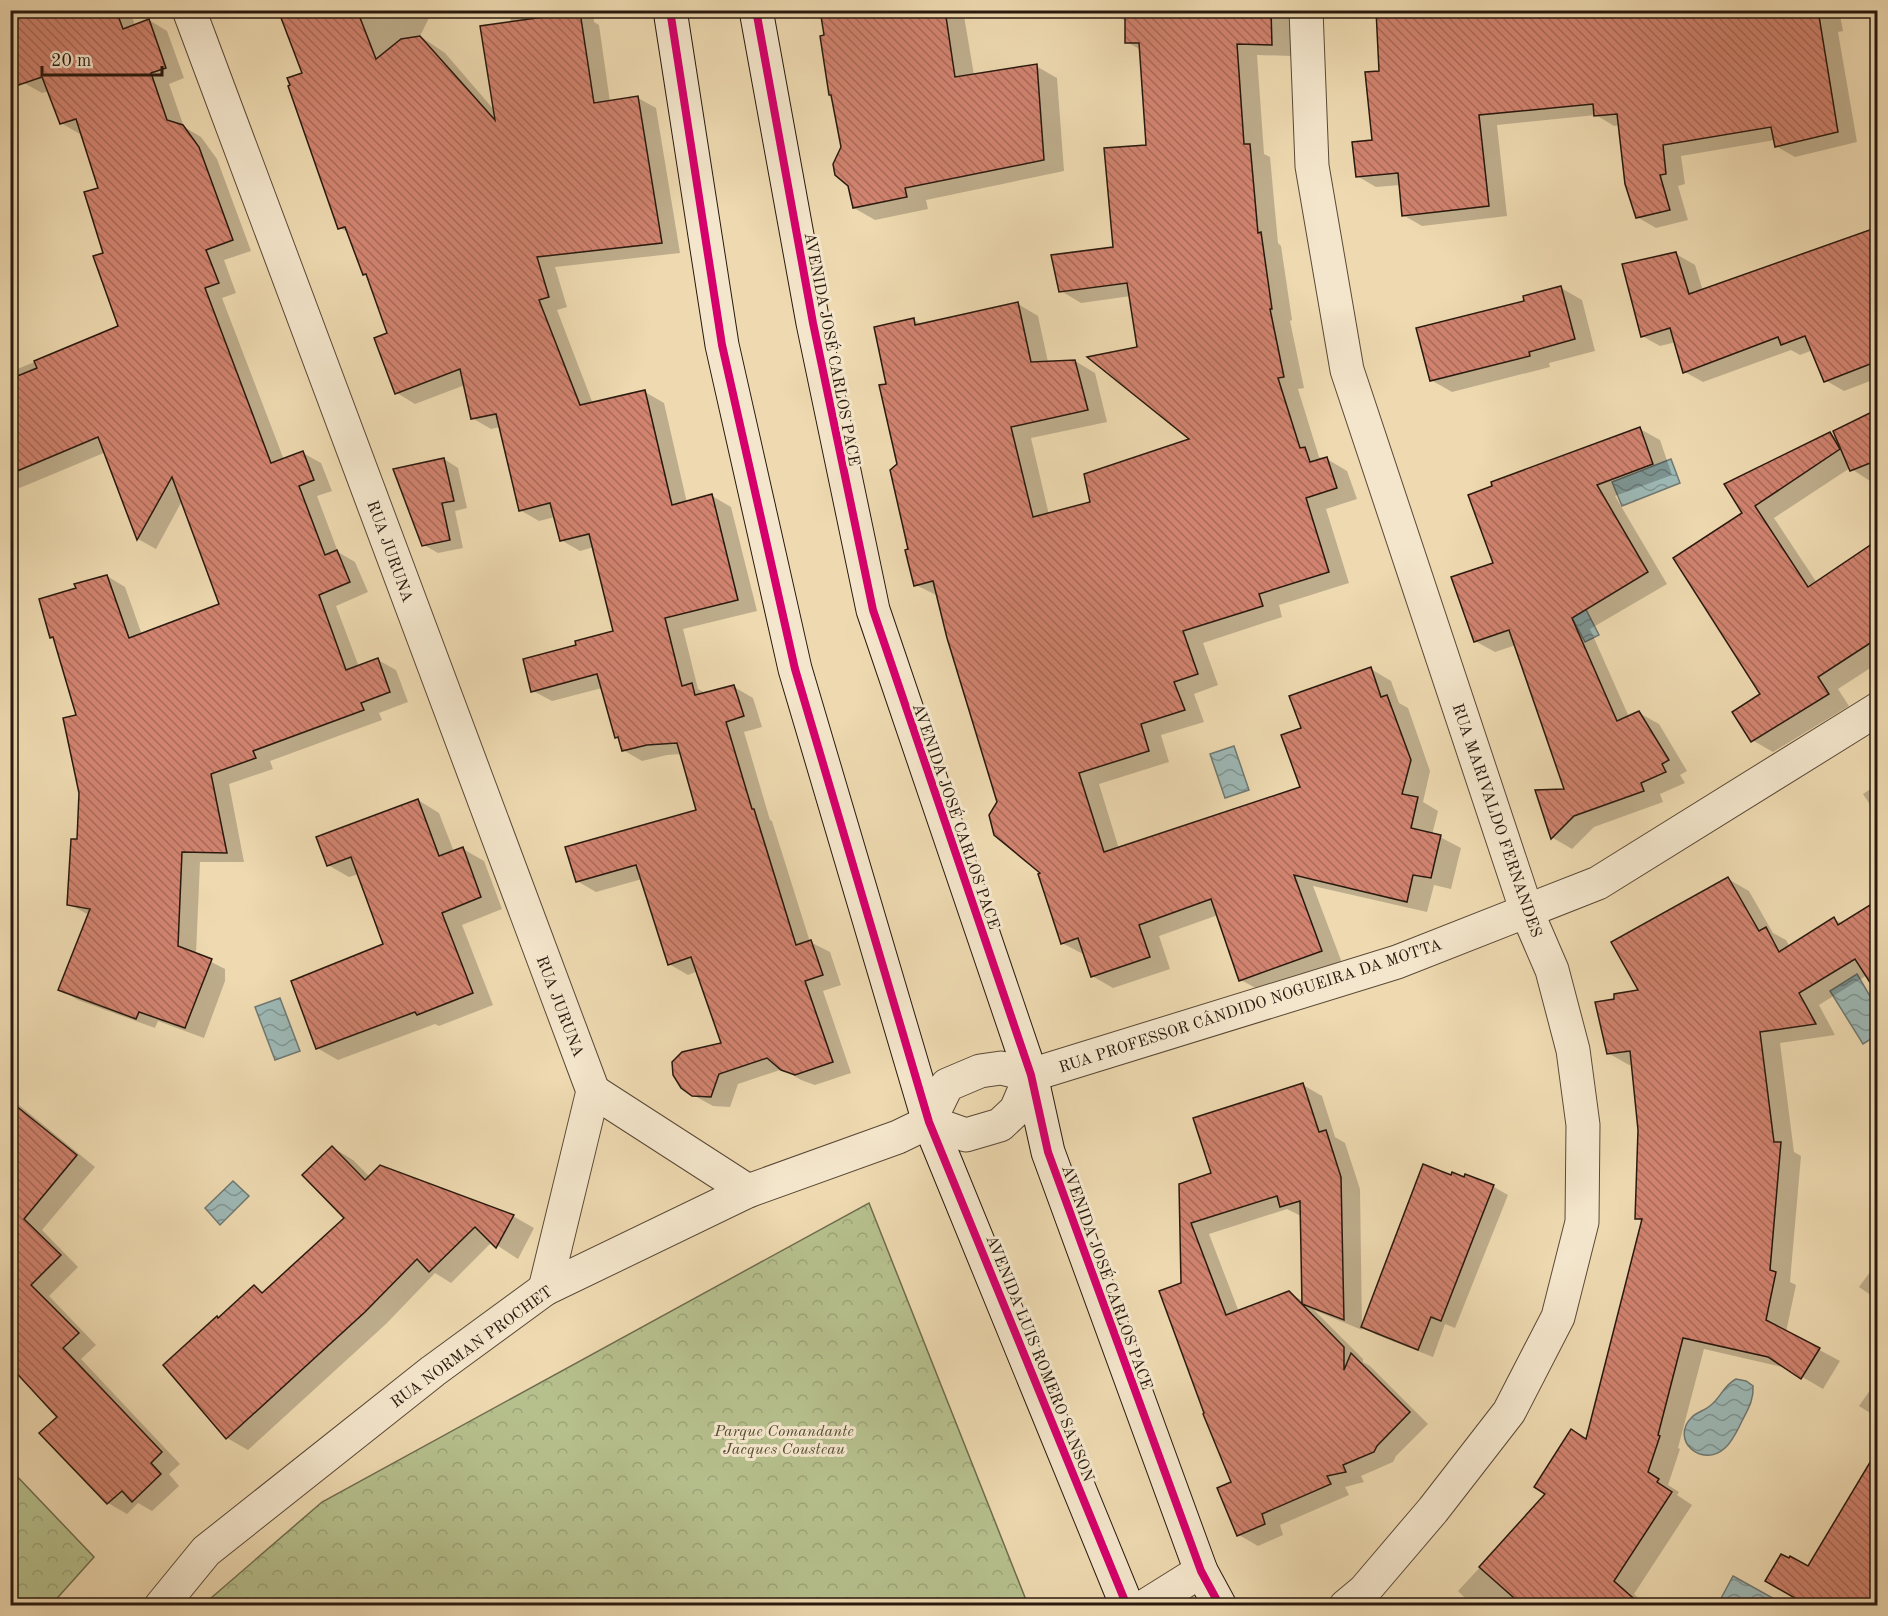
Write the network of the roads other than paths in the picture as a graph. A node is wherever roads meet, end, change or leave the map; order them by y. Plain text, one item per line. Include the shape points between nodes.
1 (189, 10) edge
2 (670, 10) edge
3 (756, 10) edge
4 (1306, 10) edge
5 (1878, 709) edge
6 (1527, 912) junction
7 (1031, 1075) junction
8 (593, 1090) junction
9 (929, 1122) junction
10 (748, 1191) junction
11 (545, 1289) junction
12 (1201, 1571) junction
13 (161, 1605) edge
14 (1127, 1605) edge
15 (1145, 1605) edge
16 (1220, 1605) edge
17 (1346, 1605) edge

1 - 8 street, RUA JURUNA
2 - 9 street via 722,345 792,658
3 - 7 street, AVENIDA JOSÉ CARLOS PACE via 813,323 873,610
4 - 6 street, RUA MARIVALDO FERNANDES via 1312,166 1347,370
5 - 6 street, RUA PROFESSOR CÂNDIDO NOGUEIRA DA MOTTA via 1598,882
6 - 7 street, RUA PROFESSOR CÂNDIDO NOGUEIRA DA MOTTA via 1397,962
6 - 17 street, RUA MARIVALDO FERNANDES via 1552,970 1570,1039 1583,1125 1582,1222 1558,1317 1509,1412 1433,1510 1364,1591
7 - 9 street via 1000,1068 980,1071 947,1085
7 - 9 street via 1016,1110 1000,1125 966,1135
7 - 12 street, AVENIDA JOSÉ CARLOS PACE via 1048,1152
8 - 10 street
8 - 11 street
9 - 10 street, RUA NORMAN PROCHET
9 - 14 street, AVENIDA LUIS ROMERO SANSON
10 - 11 street, RUA NORMAN PROCHET
11 - 13 street, RUA NORMAN PROCHET via 433,1371 206,1551
12 - 15 street
12 - 16 street, AVENIDA JOSÉ CARLOS PACE

